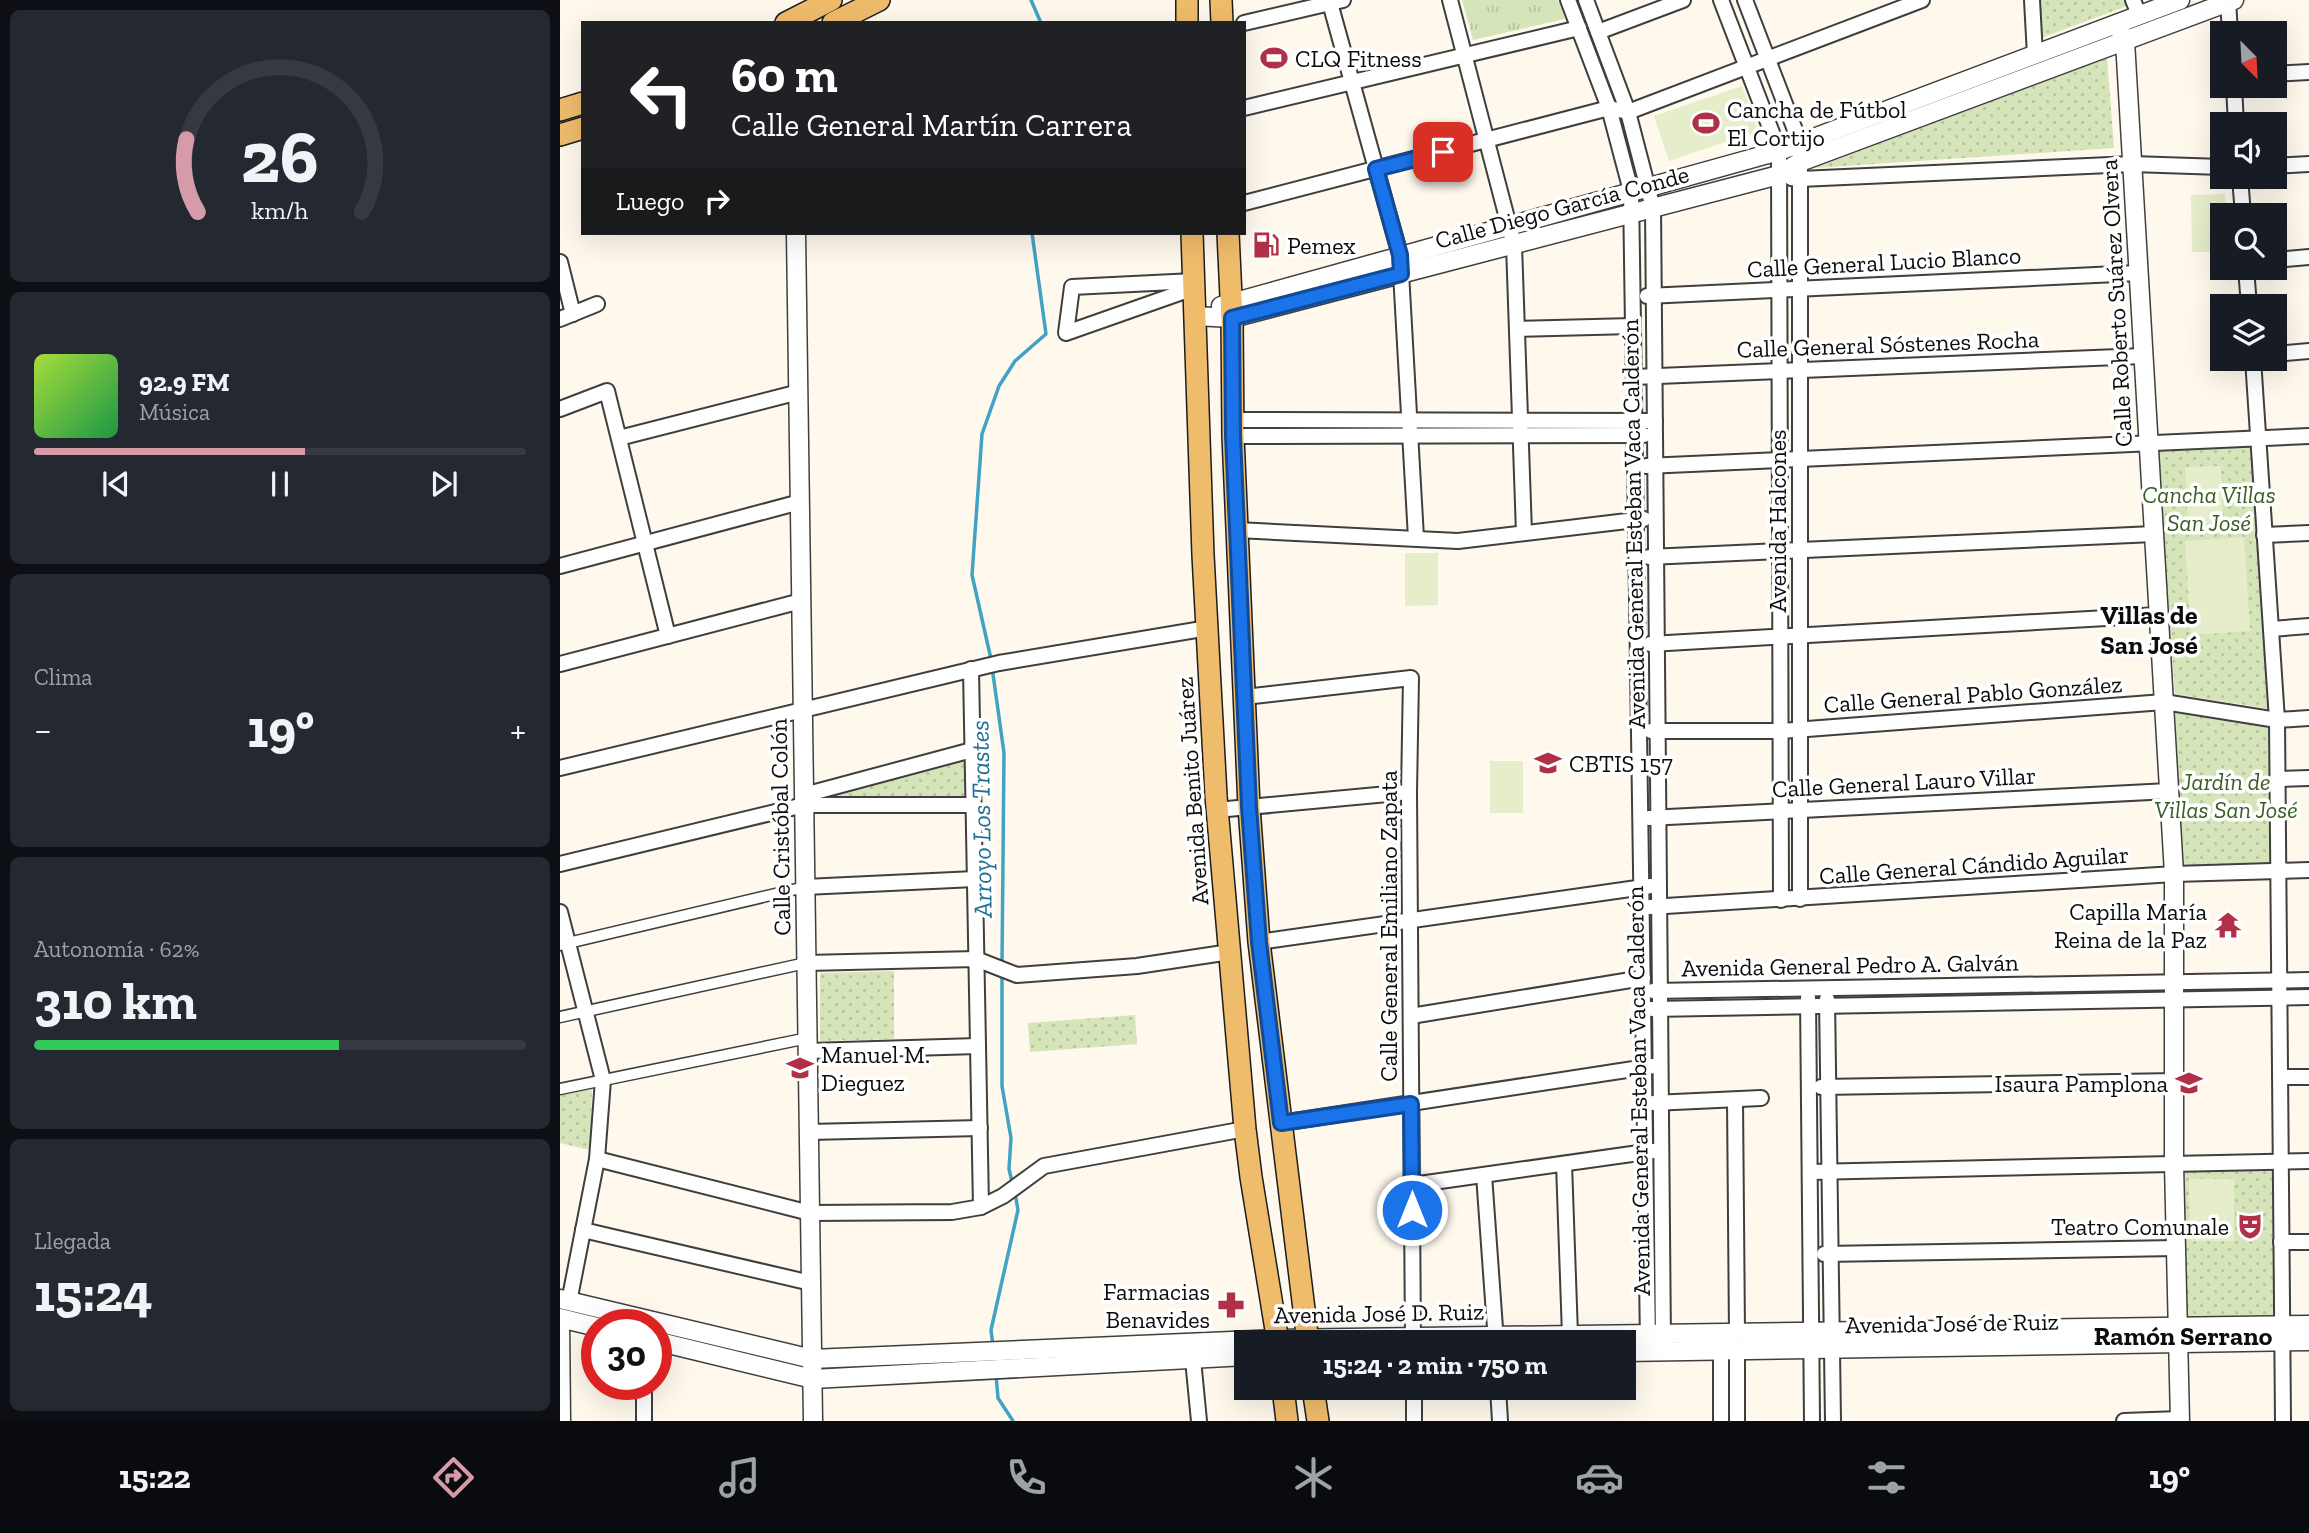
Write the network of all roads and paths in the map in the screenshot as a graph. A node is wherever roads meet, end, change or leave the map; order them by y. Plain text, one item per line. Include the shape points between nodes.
1 (831, 0) edge
2 (879, 0) edge
3 (1187, 0) edge
4 (1221, 0) edge
5 (1450, 0) edge
6 (1569, 0) edge
7 (1586, 0) edge
8 (1682, 0) edge
9 (1721, 0) edge
10 (1745, 0) edge
11 (1922, 0) edge
12 (2032, 0) edge
13 (2180, 0) edge
14 (1336, 1) edge
15 (2230, 1) edge
16 (2136, 8) edge
17 (791, 21) edge
18 (837, 21) edge
19 (1187, 21) edge
20 (1222, 21) edge
21 (2231, 21) edge
22 (1246, 23) edge
23 (2118, 24) junction
24 (1579, 28) junction
25 (1598, 32) junction
26 (2125, 41) junction
27 (2035, 54) junction
28 (1465, 55) junction
29 (1768, 59) junction
30 (1747, 67) junction
31 (2309, 72) edge
32 (2287, 73) edge
33 (1352, 82) junction
34 (581, 104) edge
35 (1246, 108) edge
36 (1609, 108) junction
37 (560, 110) edge
38 (1628, 112) junction
39 (581, 129) edge
40 (560, 135) edge
41 (1488, 140) junction
42 (1800, 143) junction
43 (1779, 151) junction
44 (2132, 164) junction
45 (2309, 164) edge
46 (2287, 165) edge
47 (2210, 167) edge
48 (1376, 169) junction
49 (1800, 171) junction
50 (1779, 175) junction
51 (1639, 189) junction
52 (1246, 202) edge
53 (1653, 208) junction
54 (1632, 214) junction
55 (1510, 225) junction
56 (796, 235) edge
57 (1192, 235) edge
58 (1228, 235) edge
59 (1514, 245) junction
60 (1400, 255) junction
61 (2309, 257) edge
62 (2287, 259) edge
63 (560, 262) edge
64 (2138, 273) junction
65 (1401, 274) junction
66 (563, 281) edge
67 (1194, 284) junction
68 (1800, 289) junction
69 (1779, 290) junction
70 (1654, 296) junction
71 (1633, 297) junction
72 (597, 304) dead end
73 (1232, 310) junction
74 (567, 316) edge
75 (1195, 316) junction
76 (1633, 326) junction
77 (1517, 330) junction
78 (2309, 351) edge
79 (2287, 353) edge
80 (2143, 356) junction
81 (1800, 370) junction
82 (1780, 371) junction
83 (2254, 371) edge
84 (1655, 376) junction
85 (1634, 377) junction
86 (799, 392) junction
87 (560, 409) edge
88 (1410, 420) junction
89 (1233, 428) junction
90 (1520, 428) junction
91 (1635, 428) junction
92 (1655, 428) junction
93 (1411, 436) junction
94 (2309, 436) edge
95 (619, 439) junction
96 (2258, 439) junction
97 (2149, 444) junction
98 (1800, 460) junction
99 (1780, 461) junction
100 (1656, 466) junction
101 (1635, 467) junction
102 (800, 502) junction
103 (1656, 519) junction
104 (1636, 520) junction
105 (1237, 530) junction
106 (1524, 533) junction
107 (2309, 533) edge
108 (2154, 534) junction
109 (2264, 535) junction
110 (1416, 538) junction
111 (645, 544) junction
112 (1800, 550) junction
113 (1780, 551) junction
114 (1656, 557) junction
115 (1637, 558) junction
116 (560, 566) edge
117 (801, 601) junction
118 (2159, 615) junction
119 (2309, 625) edge
120 (1208, 628) junction
121 (2271, 629) junction
122 (668, 636) junction
123 (1800, 636) junction
124 (1780, 637) junction
125 (1657, 644) junction
126 (1638, 645) junction
127 (560, 664) edge
128 (975, 668) junction
129 (1245, 697) junction
130 (2164, 702) junction
131 (803, 710) junction
132 (2309, 718) edge
133 (2277, 720) junction
134 (1800, 730) junction
135 (1639, 731) junction
136 (1780, 731) junction
137 (1658, 732) junction
138 (972, 750) junction
139 (560, 768) edge
140 (2309, 778) edge
141 (2277, 779) junction
142 (2169, 791) junction
143 (1409, 792) junction
144 (804, 800) junction
145 (973, 805) junction
146 (1249, 807) junction
147 (1217, 810) junction
148 (1800, 811) junction
149 (1781, 812) junction
150 (1658, 818) junction
151 (1641, 819) junction
152 (560, 864) edge
153 (2309, 870) edge
154 (2278, 871) junction
155 (2174, 874) junction
156 (975, 879) junction
157 (1659, 884) junction
158 (806, 887) junction
159 (1642, 887) junction
160 (1800, 899) junction
161 (1781, 900) junction
162 (1642, 907) junction
163 (1659, 907) junction
164 (560, 912) edge
165 (1410, 920) junction
166 (1259, 942) junction
167 (564, 944) edge
168 (1230, 952) junction
169 (976, 959) junction
170 (806, 963) junction
171 (2279, 980) junction
172 (2309, 980) edge
173 (1643, 985) junction
174 (1827, 988) junction
175 (1808, 989) junction
176 (1660, 991) junction
177 (2175, 991) junction
178 (2279, 997) junction
179 (2309, 997) edge
180 (1808, 1006) junction
181 (1827, 1006) junction
182 (1643, 1009) junction
183 (1660, 1009) junction
184 (586, 1012) junction
185 (1410, 1016) junction
186 (560, 1017) edge
187 (808, 1045) junction
188 (978, 1046) junction
189 (1661, 1065) junction
190 (1644, 1067) junction
191 (2280, 1077) junction
192 (2309, 1077) edge
193 (603, 1080) junction
194 (2175, 1081) junction
195 (1809, 1087) junction
196 (1828, 1087) junction
197 (560, 1089) edge
198 (1761, 1098) dead end
199 (1735, 1100) junction
200 (1661, 1103) junction
201 (1411, 1104) junction
202 (1645, 1104) junction
203 (1281, 1123) junction
204 (980, 1128) junction
205 (1245, 1129) junction
206 (809, 1132) junction
207 (1662, 1150) junction
208 (1645, 1152) junction
209 (597, 1159) junction
210 (2281, 1161) junction
211 (2309, 1161) edge
212 (1564, 1164) junction
213 (2174, 1164) junction
214 (1829, 1171) junction
215 (1810, 1172) junction
216 (1484, 1175) junction
217 (1412, 1185) junction
218 (981, 1207) junction
219 (810, 1213) junction
220 (583, 1230) junction
221 (2281, 1242) junction
222 (2309, 1242) edge
223 (2176, 1248) junction
224 (1831, 1253) junction
225 (1810, 1254) junction
226 (811, 1283) junction
227 (563, 1309) edge
228 (581, 1312) edge
229 (581, 1318) edge
230 (2309, 1325) edge
231 (672, 1328) edge
232 (1276, 1330) edge
233 (1307, 1330) edge
234 (1413, 1330) edge
235 (1495, 1330) edge
236 (1570, 1330) edge
237 (2282, 1333) junction
238 (2178, 1335) junction
239 (1636, 1341) edge
240 (1811, 1341) junction
241 (1832, 1341) junction
242 (2309, 1341) edge
243 (1656, 1343) junction
244 (672, 1345) edge
245 (1732, 1345) junction
246 (1234, 1346) edge
247 (1636, 1349) edge
248 (1192, 1351) junction
249 (1234, 1355) edge
250 (813, 1359) junction
251 (986, 1361) junction
252 (813, 1379) junction
253 (643, 1400) edge
254 (1284, 1400) edge
255 (1315, 1400) edge
256 (1414, 1400) edge
257 (1499, 1400) edge
258 (2180, 1420) edge
259 (565, 1421) edge
260 (644, 1421) edge
261 (813, 1421) edge
262 (1199, 1421) edge
263 (1287, 1421) edge
264 (1318, 1421) edge
265 (1415, 1421) edge
266 (1500, 1421) edge
267 (1721, 1421) edge
268 (1737, 1421) edge
269 (1812, 1421) edge
270 (1833, 1421) edge
271 (2124, 1421) edge
272 (2283, 1421) edge

1 - 17 main road
2 - 18 main road
3 - 19 main road
4 - 20 main road
5 - 28 street
6 - 24 street, Avenida General Esteban Vaca Calderón
7 - 25 street, Avenida General Esteban Vaca Calderón
8 - 25 street
9 - 30 street
10 - 29 street
11 - 29 street
12 - 27 street
13 - 16 street, Calle Diego García Conde
14 - 22 street
14 - 33 street
15 - 21 street
15 - 26 street, Calle Diego García Conde
16 - 23 street, Calle Diego García Conde
23 - 26 street, Calle Roberto Suárez Olvera
23 - 27 street, Calle Diego García Conde
24 - 28 street
24 - 36 street, Avenida General Esteban Vaca Calderón
25 - 38 street, Avenida General Esteban Vaca Calderón
26 - 44 street, Calle Roberto Suárez Olvera
26 - 49 street, Calle Diego García Conde
27 - 42 street, Calle Diego García Conde
28 - 33 street
28 - 41 street
29 - 30 street
29 - 42 street
30 - 38 street
30 - 43 street
31 - 32 street
33 - 35 street
33 - 48 street
34 - 37 main road
36 - 38 street
36 - 41 street
36 - 51 street, Avenida General Esteban Vaca Calderón
38 - 51 street, Avenida General Esteban Vaca Calderón
39 - 40 main road
41 - 48 street
41 - 55 street
42 - 43 street, Calle Diego García Conde
42 - 49 street, Avenida Halcones
43 - 50 street, Avenida Halcones
43 - 51 street, Calle Diego García Conde
44 - 47 street
44 - 49 street
44 - 64 street, Calle Roberto Suárez Olvera
45 - 46 street
48 - 52 street
48 - 60 street
49 - 50 street, Calle Diego García Conde
49 - 68 street, Avenida Halcones
50 - 53 street, Calle Diego García Conde
50 - 69 street, Avenida Halcones
51 - 53 street, Avenida General Esteban Vaca Calderón
51 - 54 street, Avenida General Esteban Vaca Calderón
51 - 55 street, Calle Diego García Conde
53 - 54 street, Calle Diego García Conde
53 - 70 street, Avenida General Esteban Vaca Calderón
54 - 59 street, Calle Diego García Conde
54 - 71 street, Avenida General Esteban Vaca Calderón
55 - 59 street
55 - 60 street, Calle Diego García Conde
56 - 86 street, Calle Cristóbal Colón
57 - 67 main road, Avenida Benito Juárez
58 - 73 main road
59 - 65 street, Calle Diego García Conde
59 - 77 street
60 - 65 street
60 - 73 street, Calle Diego García Conde
61 - 62 street
63 - 66 street
64 - 68 street, Calle General Lucio Blanco
64 - 80 street, Calle Roberto Suárez Olvera
65 - 73 street, Calle Diego García Conde
65 - 88 street
66 - 74 street
67 - 67 street via 1066,333 1072,287
67 - 75 main road, Avenida Benito Juárez
68 - 69 street, Calle General Lucio Blanco
68 - 81 street, Avenida Halcones
69 - 70 street, Calle General Lucio Blanco
69 - 82 street, Avenida Halcones
70 - 71 street, Calle General Lucio Blanco
70 - 84 street, Avenida General Esteban Vaca Calderón
71 - 76 street, Avenida General Esteban Vaca Calderón
72 - 74 street
73 - 75 street, Calle Diego García Conde
73 - 89 main road
75 - 120 main road, Avenida Benito Juárez
76 - 77 street
76 - 85 street, Avenida General Esteban Vaca Calderón
77 - 90 street
78 - 79 street
80 - 81 street, Calle General Sóstenes Rocha
80 - 97 street, Calle Roberto Suárez Olvera
81 - 82 street, Calle General Sóstenes Rocha
81 - 98 street, Avenida Halcones
82 - 84 street, Calle General Sóstenes Rocha
82 - 99 street, Avenida Halcones
83 - 96 street
84 - 85 street, Calle General Sóstenes Rocha
84 - 92 street, Avenida General Esteban Vaca Calderón
85 - 91 street, Avenida General Esteban Vaca Calderón
86 - 95 street
86 - 102 street, Calle Cristóbal Colón
87 - 95 street via 607,391
88 - 89 street
88 - 90 street
88 - 93 street
89 - 93 street
89 - 105 main road
90 - 91 street
90 - 93 street
90 - 106 street
91 - 92 street
91 - 101 street, Avenida General Esteban Vaca Calderón
92 - 100 street, Avenida General Esteban Vaca Calderón
93 - 110 street
94 - 96 street
95 - 111 street
96 - 97 street
96 - 109 street
97 - 98 street
97 - 108 street, Calle Roberto Suárez Olvera
98 - 99 street
98 - 112 street, Avenida Halcones
99 - 100 street
99 - 113 street, Avenida Halcones
100 - 101 street
100 - 103 street, Avenida General Esteban Vaca Calderón
101 - 104 street, Avenida General Esteban Vaca Calderón
102 - 111 street
102 - 117 street, Calle Cristóbal Colón
103 - 104 street
103 - 114 street, Avenida General Esteban Vaca Calderón
104 - 106 street
104 - 115 street, Avenida General Esteban Vaca Calderón
105 - 110 street
105 - 129 main road
106 - 110 street via 1458,541
107 - 109 street
108 - 112 street
108 - 118 street, Calle Roberto Suárez Olvera
109 - 121 street
111 - 116 street
111 - 122 street
112 - 113 street
112 - 123 street, Avenida Halcones
113 - 114 street
113 - 124 street, Avenida Halcones
114 - 115 street
114 - 125 street, Avenida General Esteban Vaca Calderón
115 - 126 street, Avenida General Esteban Vaca Calderón
117 - 122 street
117 - 131 street, Calle Cristóbal Colón
118 - 123 street
118 - 130 street, Calle Roberto Suárez Olvera
119 - 121 street
120 - 128 street
120 - 147 main road, Avenida Benito Juárez
121 - 133 street
122 - 127 street
123 - 124 street
123 - 134 street, Avenida Halcones
124 - 125 street
124 - 136 street, Avenida Halcones
125 - 126 street
125 - 137 street, Avenida General Esteban Vaca Calderón
126 - 135 street, Avenida General Esteban Vaca Calderón
128 - 131 street
128 - 138 street
129 - 143 street, Calle General Emiliano Zapata via 1411,678
129 - 146 main road
130 - 133 street, Calle General Pablo González
130 - 134 street, Calle General Pablo González
130 - 142 street, Calle Roberto Suárez Olvera
131 - 139 street
131 - 144 street, Calle Cristóbal Colón
132 - 133 street, Calle General Pablo González
133 - 141 street
134 - 136 street, Calle General Pablo González
134 - 148 street, Avenida Halcones
135 - 137 street, Calle General Pablo González
135 - 151 street, Avenida General Esteban Vaca Calderón
136 - 137 street, Calle General Pablo González
136 - 149 street, Avenida Halcones
137 - 150 street, Avenida General Esteban Vaca Calderón
138 - 144 street
138 - 145 street
140 - 141 street
141 - 154 street
142 - 148 street, Calle General Lauro Villar
142 - 155 street, Calle Roberto Suárez Olvera
143 - 146 street
143 - 165 street, Calle General Emiliano Zapata
144 - 145 street
144 - 152 street
144 - 158 street, Calle Cristóbal Colón
145 - 156 street
146 - 147 street
146 - 166 main road
147 - 168 main road, Avenida Benito Juárez
148 - 149 street, Calle General Lauro Villar
148 - 160 street, Avenida Halcones
149 - 150 street, Calle General Lauro Villar
149 - 161 street, Avenida Halcones
150 - 151 street, Calle General Lauro Villar
150 - 157 street, Avenida General Esteban Vaca Calderón
151 - 159 street, Avenida General Esteban Vaca Calderón
153 - 154 street, Calle General Cándido Aguilar
154 - 155 street, Calle General Cándido Aguilar
154 - 171 street
155 - 160 street, Calle General Cándido Aguilar
155 - 177 street, Calle Roberto Suárez Olvera
156 - 158 street
156 - 169 street
157 - 159 street
157 - 163 street, Avenida General Esteban Vaca Calderón
158 - 167 street
158 - 170 street, Calle Cristóbal Colón
159 - 162 street, Avenida General Esteban Vaca Calderón
159 - 165 street
160 - 161 street, Calle General Cándido Aguilar
161 - 163 street, Calle General Cándido Aguilar
162 - 163 street, Calle General Cándido Aguilar
162 - 173 street, Avenida General Esteban Vaca Calderón
163 - 176 street, Avenida General Esteban Vaca Calderón
164 - 167 street
165 - 166 street
165 - 185 street, Calle General Emiliano Zapata
166 - 203 main road
167 - 184 street
168 - 169 street via 1137,966 1017,975
168 - 205 main road, Avenida Benito Juárez
169 - 170 street
169 - 188 street
170 - 184 street
170 - 187 street, Calle Cristóbal Colón
171 - 172 street, Avenida General Pedro A. Galván
171 - 177 street, Avenida General Pedro A. Galván
171 - 178 street
173 - 176 street, Avenida General Pedro A. Galván
173 - 182 street, Avenida General Esteban Vaca Calderón
173 - 185 street, Avenida General Pedro A. Galván
174 - 175 street, Avenida General Pedro A. Galván
174 - 177 street, Avenida General Pedro A. Galván
174 - 181 street
175 - 176 street, Avenida General Pedro A. Galván
175 - 180 street
176 - 183 street, Avenida General Esteban Vaca Calderón
177 - 178 street, Avenida General Pedro A. Galván
177 - 181 street, Avenida General Pedro A. Galván
177 - 194 street, Calle Roberto Suárez Olvera
178 - 179 street, Avenida General Pedro A. Galván
178 - 191 street
180 - 181 street, Avenida General Pedro A. Galván
180 - 183 street, Avenida General Pedro A. Galván
180 - 195 street
181 - 196 street
182 - 183 street, Avenida General Pedro A. Galván
182 - 190 street, Avenida General Esteban Vaca Calderón
183 - 189 street, Avenida General Esteban Vaca Calderón
184 - 186 street
184 - 193 street
185 - 201 street, Calle General Emiliano Zapata
187 - 188 street
187 - 193 street
187 - 206 street, Calle Cristóbal Colón
188 - 204 street
189 - 190 street
189 - 200 street, Avenida General Esteban Vaca Calderón
190 - 201 street
190 - 202 street, Avenida General Esteban Vaca Calderón
191 - 192 street
191 - 210 street
193 - 197 street
193 - 209 street
194 - 196 street
194 - 213 street, Calle Roberto Suárez Olvera
195 - 196 street
195 - 215 street
196 - 214 street
198 - 199 street
199 - 200 street
199 - 245 street
200 - 202 street
200 - 207 street, Avenida General Esteban Vaca Calderón
201 - 203 street
201 - 217 street, Calle General Emiliano Zapata
202 - 208 street, Avenida General Esteban Vaca Calderón
203 - 233 main road
204 - 206 street
204 - 218 street
205 - 218 street via 1044,1166
205 - 232 main road, Avenida Benito Juárez
206 - 219 street, Calle Cristóbal Colón
207 - 208 street
207 - 243 street, Avenida General Esteban Vaca Calderón
208 - 212 street
208 - 243 street, Avenida General Esteban Vaca Calderón
209 - 219 street
209 - 220 street
210 - 211 street
210 - 213 street
210 - 221 street
212 - 216 street
212 - 236 street
213 - 214 street
213 - 223 street, Calle Roberto Suárez Olvera
214 - 215 street
214 - 224 street
215 - 225 street
216 - 217 street
216 - 235 street
217 - 234 street, Calle General Emiliano Zapata
218 - 219 street via 952,1212
219 - 226 street, Calle Cristóbal Colón
220 - 226 street
220 - 227 street
221 - 222 street
221 - 237 street
223 - 224 street
223 - 238 street, Calle Roberto Suárez Olvera
224 - 225 street
224 - 241 street
225 - 240 street
226 - 250 street, Calle Cristóbal Colón
227 - 228 street, Avenida José D. Ruiz
227 - 229 street
227 - 259 street
230 - 237 street, Avenida José de Ruiz
231 - 250 street, Avenida José D. Ruiz
237 - 238 street, Avenida José de Ruiz
237 - 242 street, Avenida José de Ruiz
237 - 272 street
238 - 241 street, Avenida José de Ruiz
238 - 258 street, Calle Roberto Suárez Olvera
239 - 243 street, Avenida José D. Ruiz
240 - 241 street, Avenida José de Ruiz
240 - 245 street, Avenida José de Ruiz
240 - 269 street
241 - 270 street
243 - 245 street, Avenida José D. Ruiz
243 - 247 street, Avenida José D. Ruiz
244 - 252 street, Avenida José D. Ruiz
245 - 267 street
245 - 268 street
246 - 248 street, Avenida José D. Ruiz
248 - 249 street, Avenida José D. Ruiz
248 - 251 street, Avenida José D. Ruiz
248 - 262 street
250 - 251 street, Avenida José D. Ruiz
250 - 252 street, Calle Cristóbal Colón
251 - 252 street, Avenida José D. Ruiz
252 - 261 street, Calle Cristóbal Colón
253 - 260 street
254 - 263 main road
255 - 264 main road
256 - 265 street
257 - 266 street
258 - 271 street

